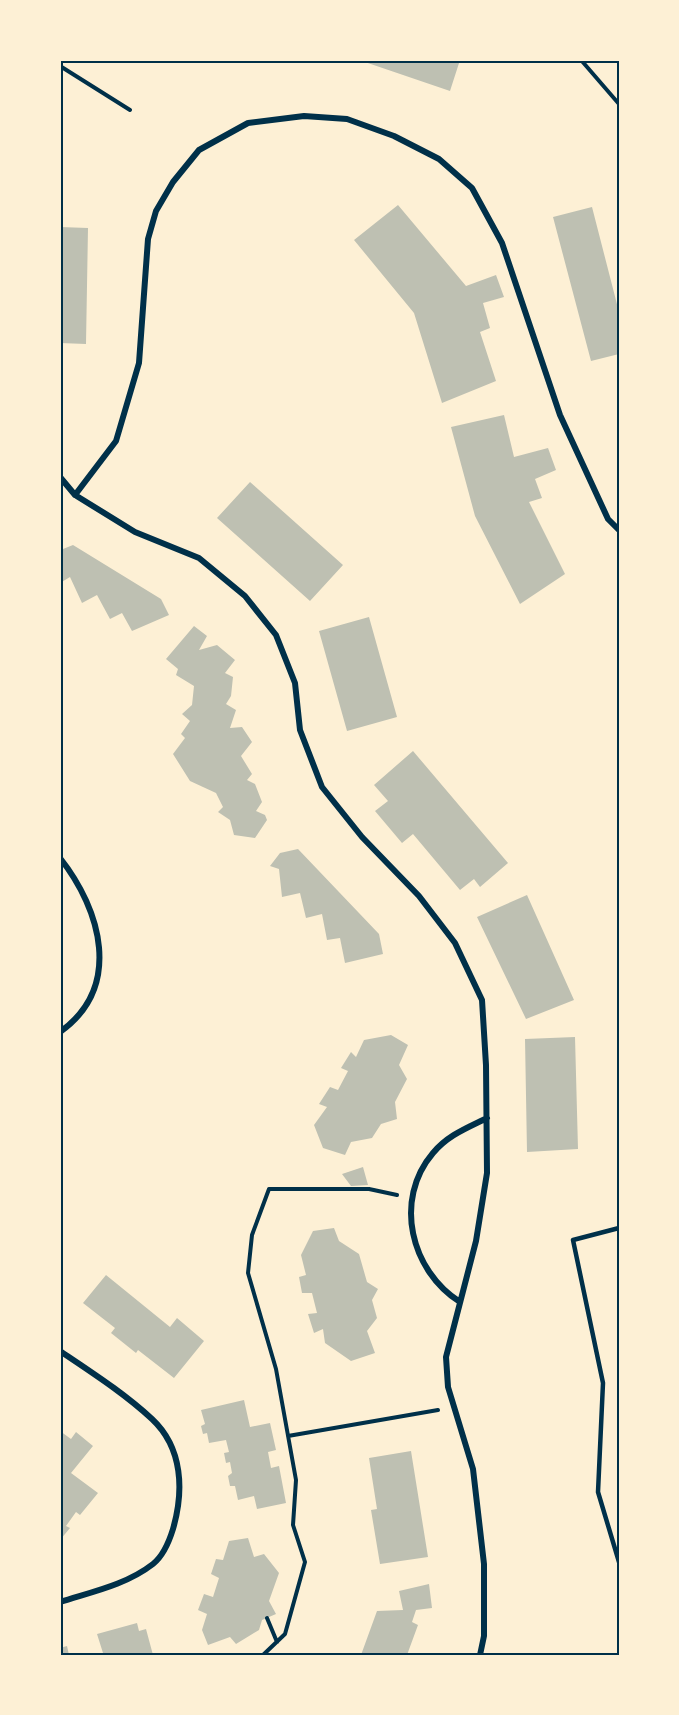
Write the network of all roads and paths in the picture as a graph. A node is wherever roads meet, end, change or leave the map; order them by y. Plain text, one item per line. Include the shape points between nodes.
1 (581, 60) edge
2 (60, 66) edge
3 (619, 104) edge
4 (130, 110) dead end
5 (60, 477) edge
6 (75, 495) junction
7 (619, 530) edge
8 (60, 858) edge
9 (60, 1032) edge
10 (488, 1118) junction
11 (412, 1198) junction
12 (619, 1228) edge
13 (460, 1302) junction
14 (60, 1351) edge
15 (454, 1407) junction
16 (288, 1436) junction
17 (619, 1562) edge
18 (60, 1602) edge
19 (267, 1618) dead end
20 (277, 1642) junction
21 (263, 1655) edge
22 (480, 1655) edge

1 - 3 path
2 - 4 path
5 - 6 street
6 - 7 street via 116,441 139,363 148,239 156,211 173,182 199,150 248,123 303,116 347,119 394,136 439,159 472,188 502,243 560,415 608,519
6 - 10 street via 135,532 199,558 245,596 276,635 295,683 300,730 322,787 362,837 419,896 455,943 482,1000
8 - 9 street via 88,902 100,945 99,979 87,1006
10 - 11 street via 452,1135 433,1153 421,1171
10 - 13 street via 487,1173 476,1241
11 - 13 street via 411,1228 417,1253 431,1277
11 - 16 path via 369,1189 269,1189 252,1235 248,1273 276,1369
12 - 17 lane via 573,1240 603,1383 598,1492
13 - 15 street via 446,1357
14 - 18 street via 153,1420 174,1450 181,1480 178,1510 168,1543 155,1563 132,1578
15 - 16 path
15 - 22 street via 473,1470 484,1564 484,1636
16 - 20 path via 296,1480 293,1526 305,1562 285,1634
19 - 20 path
20 - 21 path

